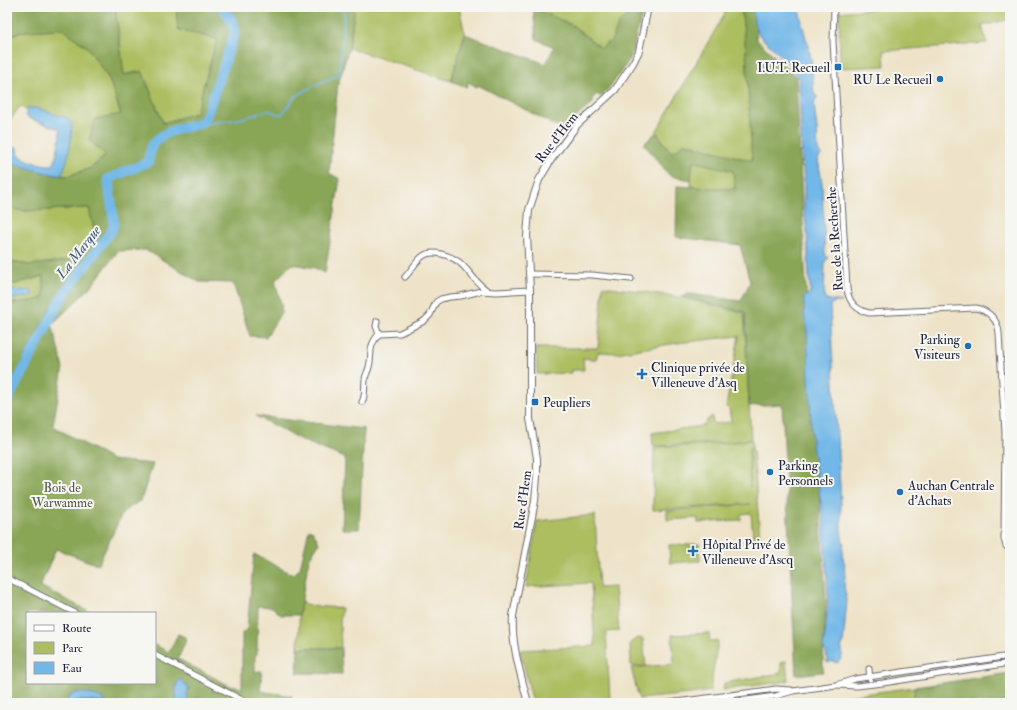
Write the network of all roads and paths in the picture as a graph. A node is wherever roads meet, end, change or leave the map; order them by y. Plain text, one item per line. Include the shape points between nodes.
1 (648, 7) edge
2 (834, 7) edge
3 (529, 274) junction
4 (405, 277) dead end
5 (631, 279) dead end
6 (530, 290) junction
7 (488, 291) junction
8 (377, 321) dead end
9 (379, 334) junction
10 (362, 402) dead end
11 (1010, 548) edge
12 (7, 578) edge
13 (73, 612) edge
14 (156, 656) edge
15 (1010, 656) edge
16 (1010, 663) edge
17 (869, 669) dead end
18 (870, 677) junction
19 (871, 684) junction
20 (836, 685) junction
21 (793, 691) junction
22 (248, 703) edge
23 (528, 703) edge
24 (668, 703) edge
25 (724, 703) edge

1 - 3 street, Rue d'Hem via 638,55 630,69 610,95 572,132 539,180 528,219
2 - 11 street, Rue de la Recherche via 833,41 848,297 856,307 869,313 976,308 987,312 994,319 999,330 1005,430 1004,539 1006,546
3 - 5 street via 592,275
3 - 6 street, Rue d'Hem
4 - 7 street via 425,255 437,254 459,262 478,284
6 - 7 street
6 - 23 street, Rue d'Hem via 530,415 537,458 537,477 512,627
7 - 9 street via 441,299 436,302 424,321 400,333
8 - 9 street
9 - 10 street via 370,349
12 - 13 street
14 - 22 street
15 - 18 street
16 - 19 street
17 - 18 street
18 - 19 street
18 - 20 street
19 - 20 street
20 - 21 street
21 - 24 street via 776,689
21 - 25 street via 776,696

